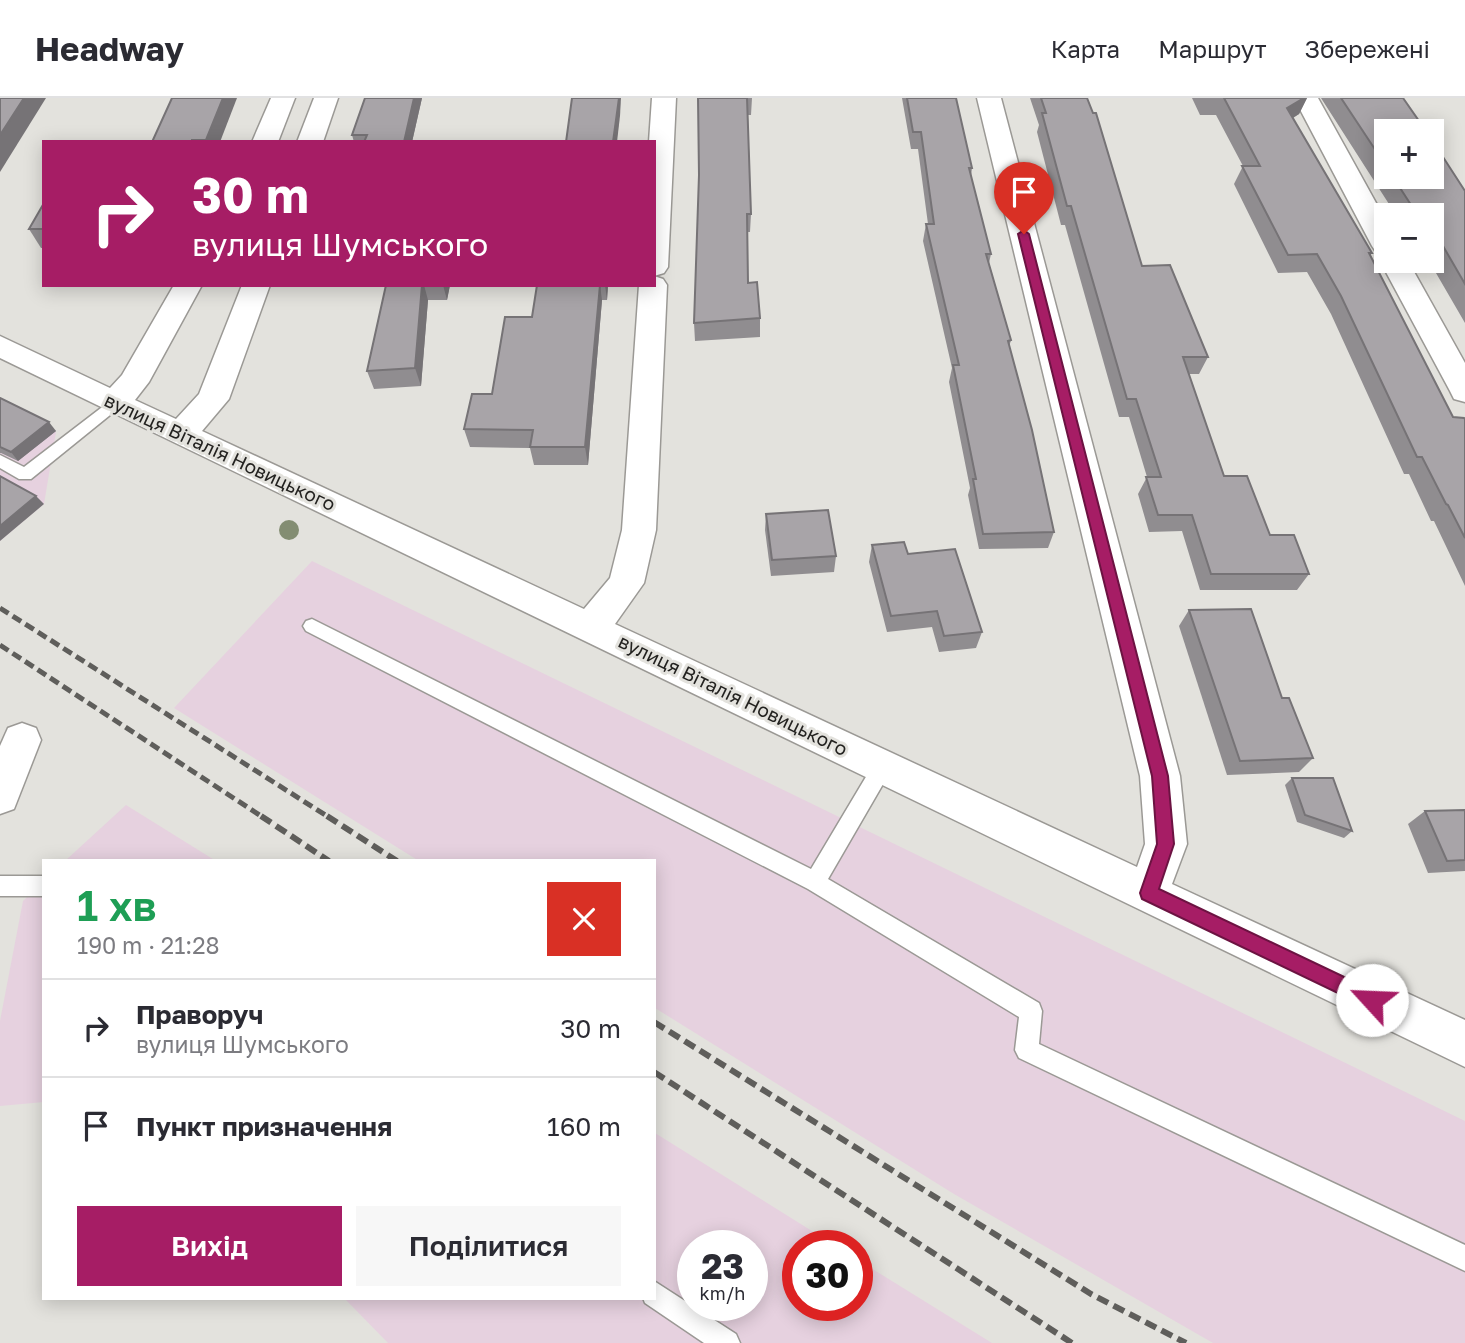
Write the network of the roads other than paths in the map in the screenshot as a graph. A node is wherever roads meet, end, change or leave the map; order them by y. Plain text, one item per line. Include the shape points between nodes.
1 (283, 98) edge
2 (326, 98) edge
3 (664, 98) edge
4 (989, 98) edge
5 (1306, 98) edge
6 (266, 140) edge
7 (311, 140) edge
8 (1374, 224) edge
9 (656, 233) edge
10 (1401, 273) edge
11 (187, 287) edge
12 (255, 287) edge
13 (653, 287) edge
14 (0, 346) edge
15 (1465, 391) edge
16 (114, 403) junction
17 (180, 434) junction
18 (0, 461) edge
19 (312, 626) dead end
20 (591, 627) junction
21 (22, 740) dead end
22 (883, 766) junction
23 (0, 796) edge
24 (815, 881) junction
25 (0, 886) edge
26 (42, 886) edge
27 (1148, 893) junction
28 (1465, 1044) edge
29 (1465, 1258) edge
30 (656, 1295) edge
31 (727, 1343) edge

1 - 6 street
2 - 7 street
3 - 9 street
4 - 27 street via 1160,776 1166,844
5 - 8 street
10 - 15 street
11 - 16 street via 134,382
12 - 17 street via 213,399
13 - 20 street via 639,530 626,583
14 - 16 street, вулиця Віталія Новицького
16 - 17 street, вулиця Віталія Новицького
16 - 18 lane via 26,475
17 - 20 street, вулиця Віталія Новицького
19 - 24 lane
20 - 22 street, вулиця Віталія Новицького
21 - 23 street
22 - 24 lane
22 - 27 street, вулиця Віталія Новицького
24 - 29 lane via 1031,1011 1027,1050
25 - 26 lane
27 - 28 street, вулиця Віталія Новицького
30 - 31 lane

